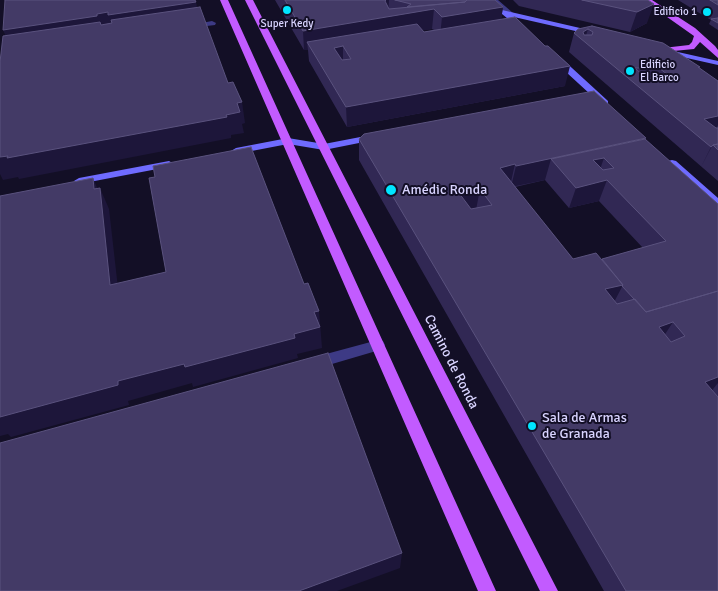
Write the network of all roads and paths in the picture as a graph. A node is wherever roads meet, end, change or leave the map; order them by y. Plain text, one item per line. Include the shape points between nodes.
1 (224, 0) edge
2 (249, 0) edge
3 (494, 0) edge
4 (647, 0) edge
5 (496, 10) edge
6 (507, 13) junction
7 (212, 22) dead end
8 (184, 27) edge
9 (570, 28) junction
10 (598, 34) edge
11 (698, 35) junction
12 (655, 48) edge
13 (666, 50) junction
14 (553, 56) edge
15 (718, 56) edge
16 (718, 62) edge
17 (609, 106) edge
18 (385, 136) edge
19 (288, 141) junction
20 (324, 147) junction
21 (230, 152) edge
22 (667, 159) edge
23 (182, 162) edge
24 (67, 184) edge
25 (718, 204) edge
26 (378, 345) junction
27 (299, 368) edge
28 (487, 591) edge
29 (549, 591) edge

1 - 19 main road
2 - 20 main road, Camino de Ronda
3 - 6 street
4 - 11 main road
5 - 6 street
6 - 9 street
6 - 9 street via 528,33 552,26
7 - 8 street
9 - 10 street
11 - 13 main road via 694,46
11 - 15 main road
12 - 13 street
13 - 16 street
14 - 17 street via 591,96
18 - 20 street
19 - 20 street
19 - 21 street
19 - 26 main road
20 - 29 main road, Camino de Ronda
22 - 25 street
23 - 24 street
26 - 27 street
26 - 28 main road

